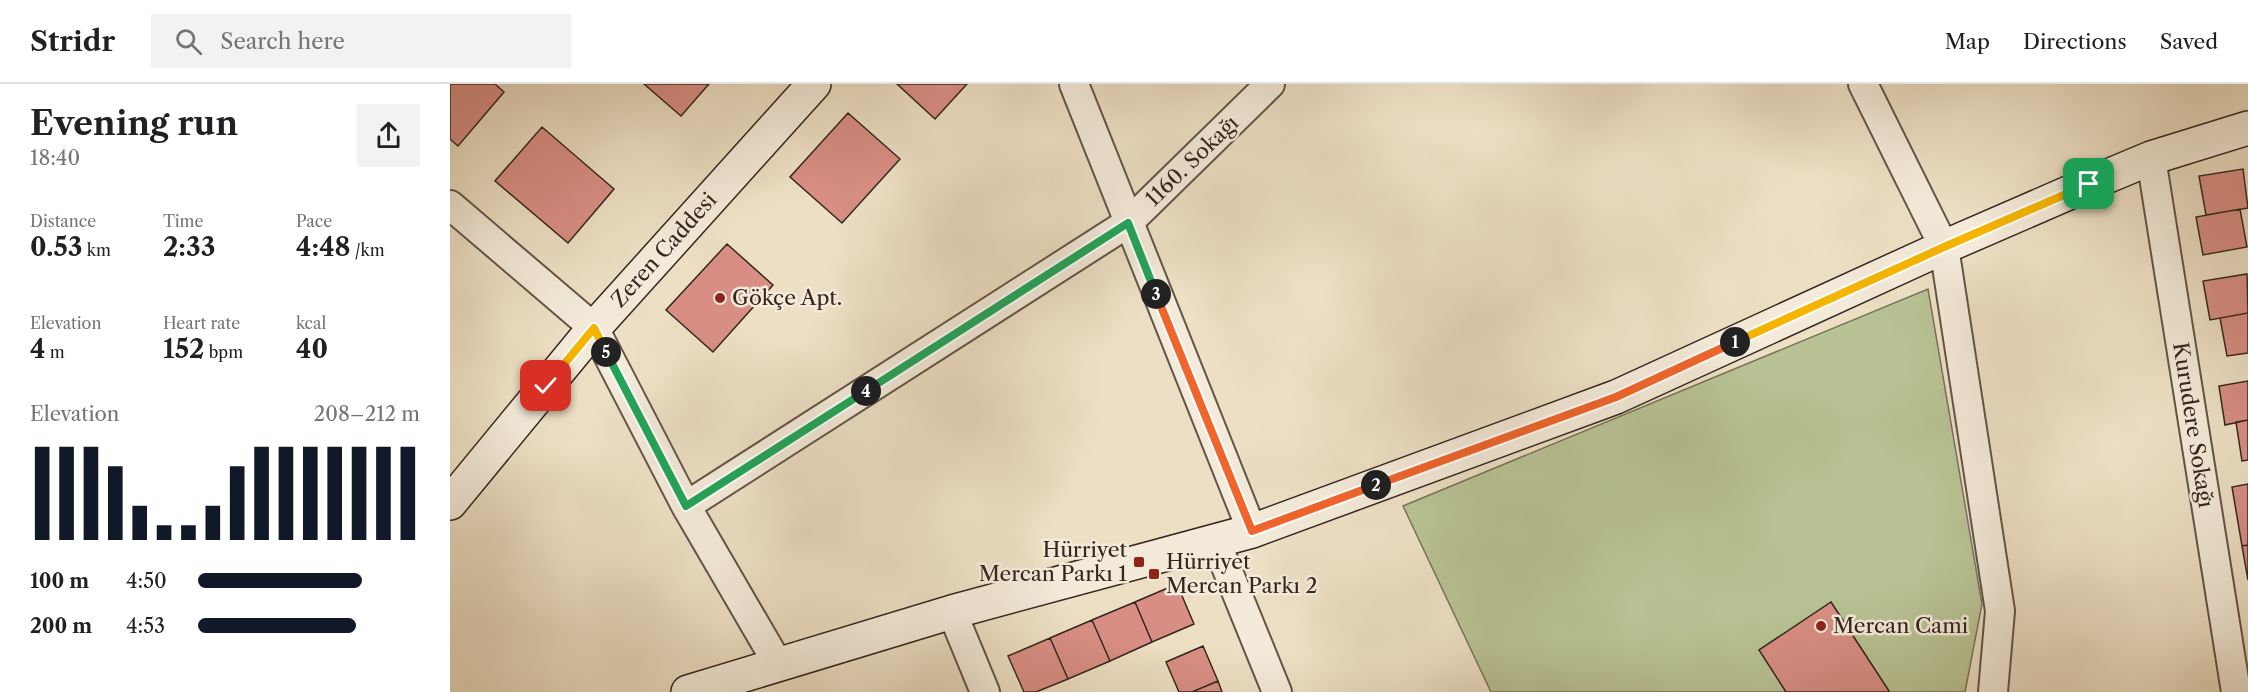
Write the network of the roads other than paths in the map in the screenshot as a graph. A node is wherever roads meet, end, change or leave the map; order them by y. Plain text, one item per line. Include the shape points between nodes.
1 (1074, 84) edge
2 (1270, 84) edge
3 (1863, 84) edge
4 (813, 85) edge
5 (2248, 128) edge
6 (2151, 158) junction
7 (450, 205) edge
8 (1128, 223) junction
9 (1944, 247) junction
10 (594, 328) junction
11 (450, 503) edge
12 (686, 506) junction
13 (1252, 531) junction
14 (1216, 542) junction
15 (952, 612) junction
16 (778, 664) junction
17 (726, 686) edge
18 (688, 692) edge
19 (985, 692) edge
20 (1277, 692) edge
21 (1993, 692) edge
22 (2236, 692) edge

1 - 8 street
2 - 8 street, 1160. Sokağı
3 - 9 street
4 - 10 street, Zeren Caddesi
5 - 6 street
6 - 9 street
6 - 22 street, Kurudere Sokağı
7 - 10 street
8 - 12 street, 1160. Sokağı
8 - 13 street
9 - 13 street via 1616,397
9 - 21 street via 2000,611
10 - 11 street, Zeren Caddesi
10 - 12 street
12 - 16 street
13 - 14 street
14 - 15 street
14 - 20 street
15 - 16 street
15 - 19 street
16 - 17 street
17 - 18 street

